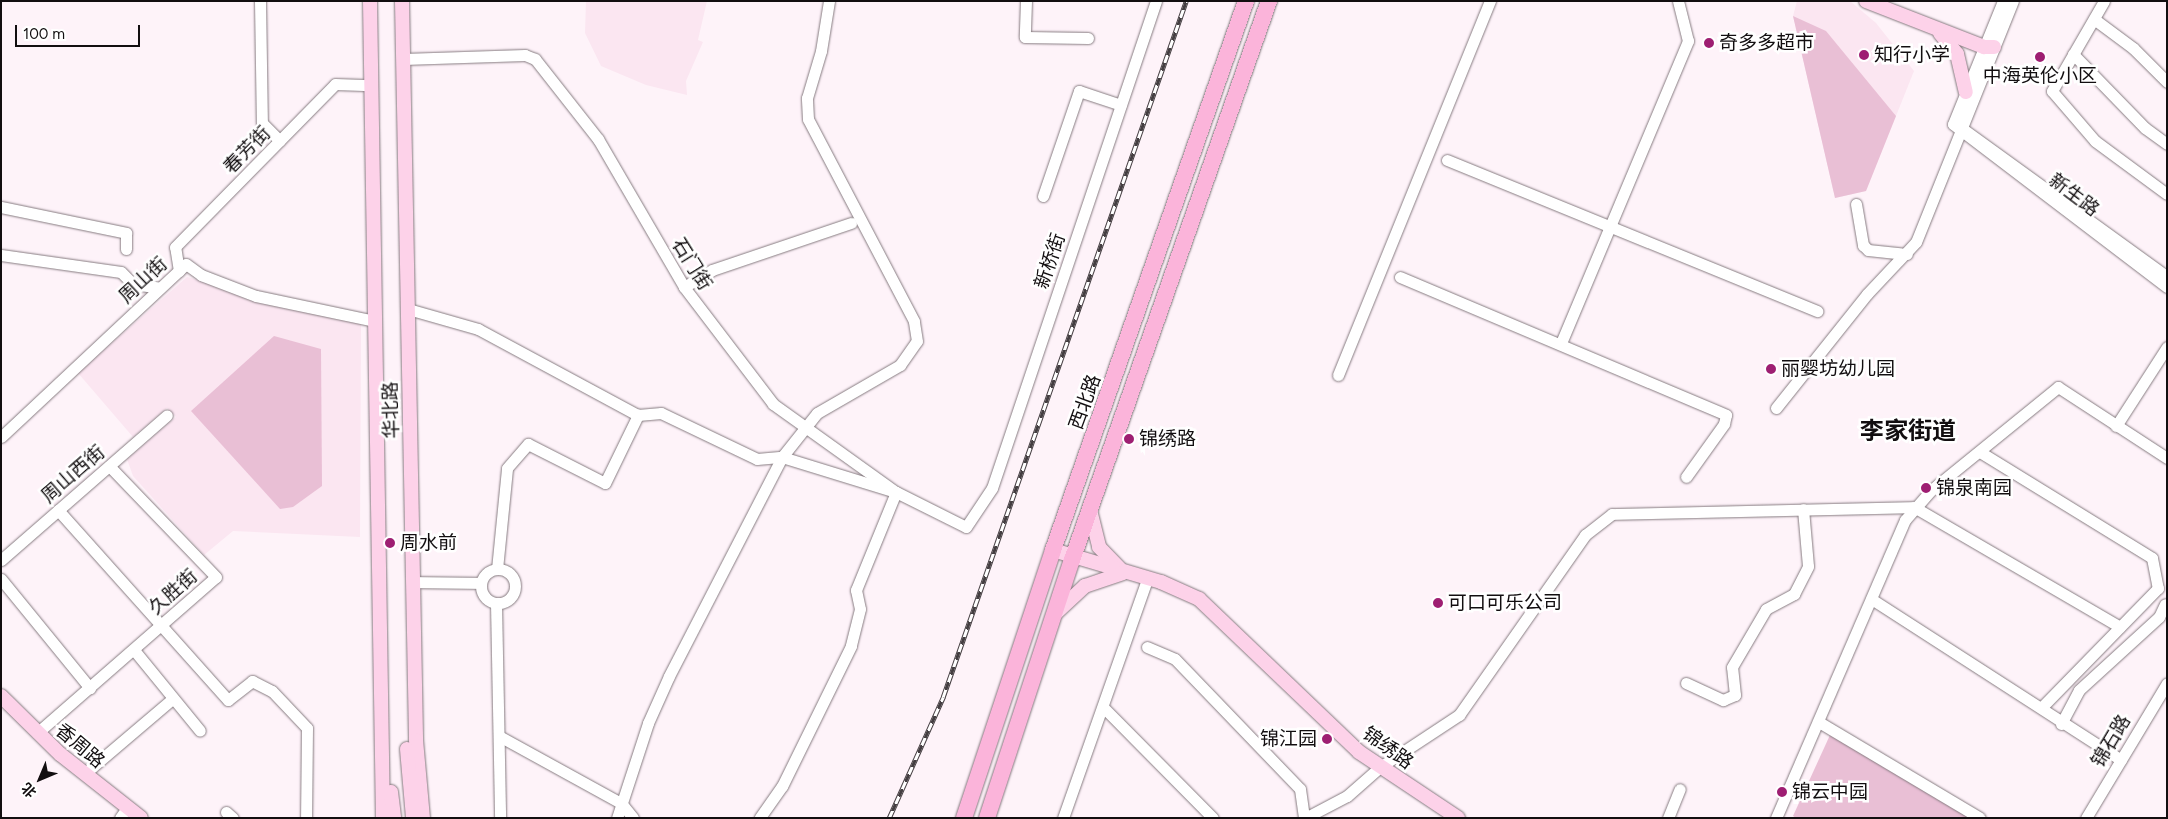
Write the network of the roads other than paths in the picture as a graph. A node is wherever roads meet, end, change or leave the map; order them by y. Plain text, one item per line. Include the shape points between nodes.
1 (260, 1) edge
2 (370, 1) edge
3 (402, 1) edge
4 (829, 1) edge
5 (1026, 1) edge
6 (1156, 1) edge
7 (1246, 1) edge
8 (1269, 1) edge
9 (1490, 1) edge
10 (1678, 1) edge
11 (1866, 1) edge
12 (1890, 1) edge
13 (2003, 1) edge
14 (2013, 1) edge
15 (2104, 1) edge
16 (2094, 19) junction
17 (1936, 29) junction
18 (1088, 38) dead end
19 (1989, 45) junction
20 (2073, 54) junction
21 (403, 59) junction
22 (2167, 82) edge
23 (372, 85) junction
24 (1966, 92) junction
25 (1121, 104) junction
26 (1958, 127) junction
27 (280, 141) junction
28 (2167, 144) edge
29 (1447, 160) dead end
30 (2167, 194) edge
31 (1043, 196) dead end
32 (1856, 204) dead end
33 (1, 206) edge
34 (851, 223) dead end
35 (1610, 228) junction
36 (126, 249) dead end
37 (1907, 254) junction
38 (1, 255) edge
39 (178, 272) junction
40 (1400, 277) dead end
41 (2167, 277) edge
42 (684, 287) junction
43 (2167, 287) edge
44 (160, 288) junction
45 (408, 309) junction
46 (1817, 311) dead end
47 (375, 321) junction
48 (1561, 343) junction
49 (2167, 347) edge
50 (1338, 375) dead end
51 (1776, 408) dead end
52 (167, 415) dead end
53 (638, 415) junction
54 (2116, 426) junction
55 (804, 427) junction
56 (1, 437) edge
57 (1980, 452) junction
58 (782, 457) junction
59 (2167, 458) edge
60 (109, 466) junction
61 (1686, 477) dead end
62 (896, 492) junction
63 (1914, 507) junction
64 (1803, 509) junction
65 (58, 510) junction
66 (1090, 510) junction
67 (966, 527) joint
68 (413, 546) junction
69 (1053, 550) junction
70 (1073, 556) junction
71 (1, 560) edge
72 (497, 568) junction
73 (379, 569) junction
74 (1124, 573) junction
75 (1, 579) edge
76 (1146, 579) junction
77 (413, 582) junction
78 (481, 583) junction
79 (1874, 600) junction
80 (496, 603) junction
81 (2166, 604) dead end
82 (1054, 615) junction
83 (161, 627) junction
84 (2120, 627) junction
85 (1148, 647) dead end
86 (134, 650) junction
87 (2167, 682) edge
88 (1686, 683) dead end
89 (90, 688) junction
90 (1, 696) edge
91 (172, 699) junction
92 (2043, 706) junction
93 (1103, 707) junction
94 (1, 710) edge
95 (1819, 722) junction
96 (2061, 724) junction
97 (200, 731) dead end
98 (37, 733) junction
99 (499, 736) junction
100 (2121, 760) junction
101 (1380, 767) junction
102 (84, 774) junction
103 (1680, 790) dead end
104 (621, 803) junction
105 (124, 814) edge
106 (384, 815) edge
107 (1977, 817) edge
108 (141, 818) edge
109 (306, 818) edge
110 (394, 818) edge
111 (413, 818) edge
112 (423, 818) edge
113 (500, 818) edge
114 (617, 818) edge
115 (633, 818) edge
116 (760, 818) edge
117 (964, 818) edge
118 (987, 818) edge
119 (1062, 818) edge
120 (1213, 818) edge
121 (1304, 818) edge
122 (1458, 818) edge
123 (1668, 818) edge
124 (1776, 818) edge
125 (2086, 818) edge

1 - 27 street via 262,123
2 - 23 main road, 华北路
3 - 21 main road, 华北路
4 - 55 street via 821,51 807,98 808,119 914,321 917,341 900,365 817,413
5 - 18 street via 1025,37
6 - 25 street, 新桥街
7 - 69 highway, 西北路
8 - 66 highway
9 - 50 street
10 - 35 street via 1688,41
11 - 17 main road
12 - 19 main road
13 - 19 street
14 - 19 street
15 - 16 street
16 - 20 street
16 - 22 street via 2133,48
17 - 19 main road
17 - 24 main road via 1957,54
19 - 24 street
19 - 26 street
20 - 28 street via 2145,128
20 - 30 street via 2052,91 2095,141
21 - 42 street, 石门街 via 526,55 535,59 598,139
21 - 45 main road, 华北路
23 - 27 street, 春芳街 via 335,84
23 - 47 main road, 华北路
24 - 26 street
25 - 31 street via 1079,91
25 - 67 street, 新桥街 via 992,488
26 - 37 street via 1916,242
26 - 41 street, 新生路
26 - 43 street, 新生路
27 - 39 street, 春芳街 via 176,248
29 - 35 street
32 - 37 street via 1868,250
33 - 36 street via 126,233
34 - 42 street via 712,270
35 - 46 street
35 - 48 street
37 - 51 street via 1867,294
38 - 44 street via 121,272 133,284
39 - 44 street, 周山街
39 - 47 street, 周山街 via 186,264 208,279 256,296
40 - 48 street
42 - 55 street, 石门街 via 773,404
44 - 56 street, 周山街
45 - 53 street via 478,329
45 - 68 main road, 华北路
47 - 73 main road, 华北路
48 - 61 street via 1726,415 1724,424
49 - 54 street
52 - 60 street, 周山西街
53 - 58 street via 661,413 757,459
53 - 72 street via 605,483 528,444 507,468
54 - 57 street via 2058,387
54 - 59 street
55 - 58 street
55 - 62 street, 石门街
57 - 63 street
57 - 84 street via 2152,558 2158,588
58 - 62 street
58 - 104 street via 669,676
60 - 65 street, 周山西街
60 - 83 street, 久胜街 via 216,577
62 - 67 street, 石门街
62 - 116 street via 856,590 860,609 851,646 782,786
63 - 64 street
63 - 79 street
63 - 84 street
64 - 88 street via 1808,566 1794,594 1766,609 1732,667 1734,695 1722,700
64 - 101 street via 1612,514 1599,520 1460,715
65 - 71 street, 周山西街
65 - 83 street
66 - 70 highway
66 - 74 main road via 1099,547
68 - 77 main road, 华北路
68 - 111 main road via 406,654
69 - 70 main road, 锦绣路
69 - 117 highway, 西北路
70 - 74 main road, 锦绣路
70 - 82 highway
72 - 78 street via 486,573
72 - 80 street via 512,575 516,586 512,596
73 - 106 main road, 华北路
73 - 110 main road via 387,614
74 - 76 main road, 锦绣路
74 - 82 main road via 1085,586
75 - 89 street
76 - 93 street
76 - 101 main road, 锦绣路 via 1183,590 1213,609 1335,730
77 - 78 street
77 - 112 main road, 华北路
78 - 80 street via 486,598
79 - 92 street
79 - 95 street
80 - 99 street
81 - 96 street via 2159,617 2078,690
82 - 118 highway
83 - 86 street, 久胜街
83 - 109 street via 228,700 252,681 272,691 307,728
84 - 92 street
85 - 121 street via 1175,659 1300,789
86 - 89 street, 久胜街
86 - 91 street
87 - 100 street, 锦石路
89 - 98 street, 久胜街
90 - 98 main road, 香周路
91 - 97 street
91 - 102 street
92 - 96 street
93 - 119 street
93 - 120 street
94 - 105 main road, 香周路 via 38,747
95 - 107 street
95 - 124 street
96 - 100 street
98 - 102 main road, 香周路
99 - 104 street
99 - 113 street
100 - 125 street, 锦石路
101 - 121 street via 1348,796
101 - 122 main road, 锦绣路
102 - 105 main road, 香周路
103 - 123 street
104 - 114 street
104 - 115 street
105 - 108 main road, 香周路

